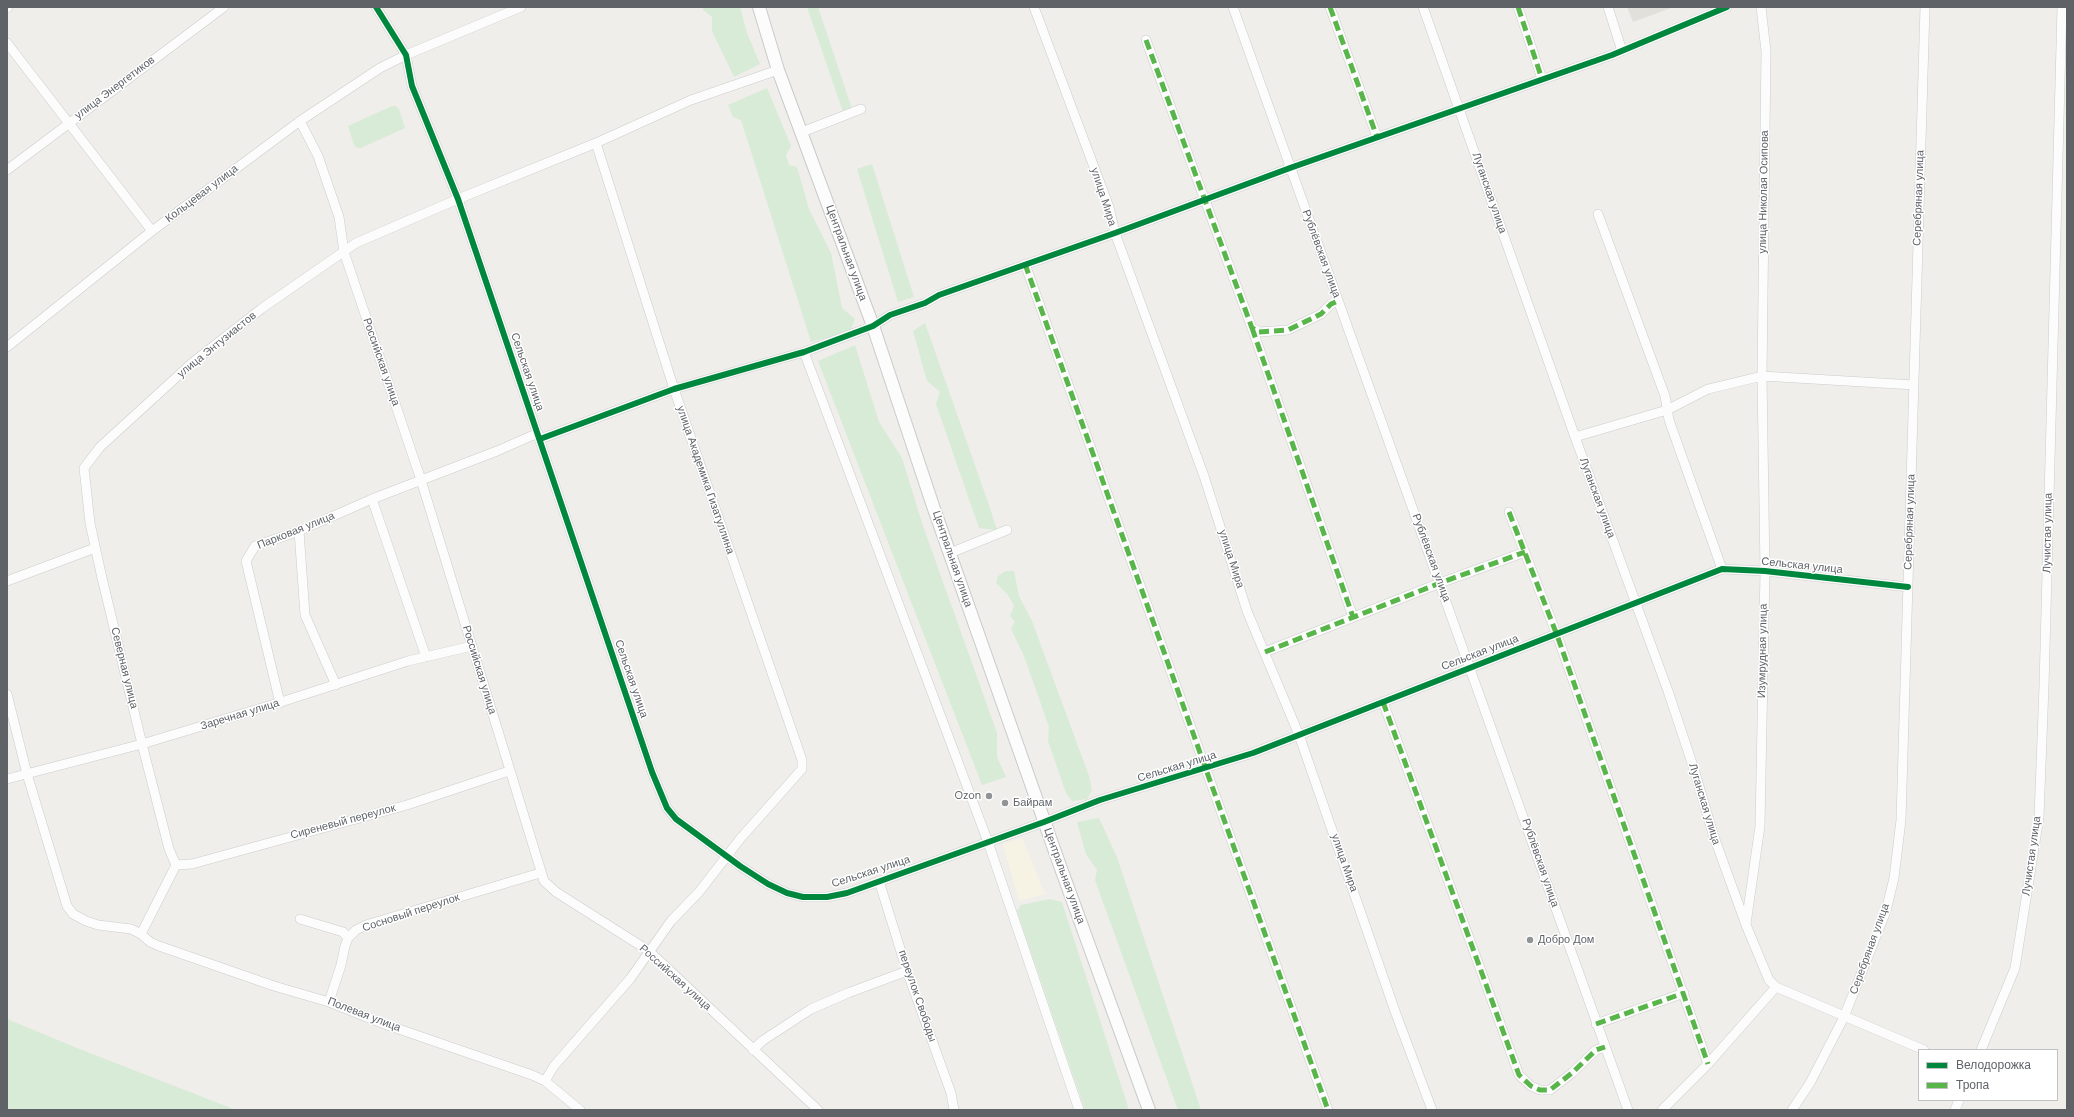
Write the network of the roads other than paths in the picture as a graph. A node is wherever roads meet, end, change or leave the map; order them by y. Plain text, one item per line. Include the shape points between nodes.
1 (224, 7) edge
2 (376, 7) edge
3 (521, 7) edge
4 (759, 7) edge
5 (1034, 7) edge
6 (1233, 7) edge
7 (1330, 7) edge
8 (1423, 7) edge
9 (1518, 7) edge
10 (1608, 7) edge
11 (1727, 7) edge
12 (1762, 7) edge
13 (1925, 7) edge
14 (2062, 7) edge
15 (1146, 40) dead end
16 (7, 43) edge
17 (1622, 51) junction
18 (406, 55) junction
19 (778, 70) junction
20 (1542, 79) junction
21 (1459, 108) junction
22 (861, 109) dead end
23 (300, 121) junction
24 (69, 123) junction
25 (802, 132) junction
26 (1377, 137) junction
27 (596, 143) junction
28 (1290, 168) junction
29 (7, 170) edge
30 (458, 199) junction
31 (1204, 200) junction
32 (1598, 214) dead end
33 (152, 231) junction
34 (1115, 233) junction
35 (344, 252) junction
36 (1026, 264) junction
37 (1338, 301) junction
38 (874, 326) junction
39 (1252, 328) junction
40 (7, 347) edge
41 (804, 352) junction
42 (1762, 376) junction
43 (1914, 385) junction
44 (674, 389) junction
45 (1667, 410) junction
46 (539, 436) junction
47 (1575, 437) junction
48 (84, 468) joint
49 (421, 480) junction
50 (372, 499) junction
51 (1509, 512) dead end
52 (1007, 530) dead end
53 (299, 531) junction
54 (95, 548) junction
55 (1525, 552) junction
56 (950, 553) junction
57 (1722, 569) junction
58 (1765, 571) junction
59 (8, 578) edge
60 (1440, 583) junction
61 (1908, 587) junction
62 (1635, 602) junction
63 (1353, 617) junction
64 (1557, 634) junction
65 (472, 646) junction
66 (1265, 652) junction
67 (426, 657) junction
68 (1470, 667) junction
69 (336, 685) junction
70 (7, 694) edge
71 (1383, 702) junction
72 (280, 703) junction
73 (1299, 734) junction
74 (142, 744) junction
75 (1206, 768) junction
76 (509, 771) junction
77 (27, 774) junction
78 (7, 779) edge
79 (1044, 822) junction
80 (988, 842) junction
81 (729, 857) junction
82 (176, 865) junction
83 (540, 873) junction
84 (879, 881) junction
85 (300, 920) dead end
86 (1746, 925) junction
87 (141, 934) junction
88 (348, 938) junction
89 (649, 951) junction
90 (907, 972) junction
91 (1776, 987) junction
92 (1684, 993) junction
93 (329, 1002) junction
94 (1844, 1017) junction
95 (1596, 1024) junction
96 (1605, 1047) junction
97 (1922, 1049) edge
98 (1981, 1049) edge
99 (754, 1050) junction
100 (1708, 1064) junction
101 (545, 1081) junction
102 (1958, 1101) edge
103 (580, 1110) edge
104 (818, 1110) edge
105 (954, 1110) edge
106 (1079, 1110) edge
107 (1149, 1110) edge
108 (1328, 1110) edge
109 (1432, 1110) edge
110 (1628, 1110) edge
111 (1662, 1110) edge
112 (1792, 1110) edge
113 (1954, 1110) edge

1 - 24 street, улица Энергетиков
2 - 18 street, Сельская улица
3 - 18 street, Кольцевая улица
4 - 19 street, Центральная улица
5 - 34 street, улица Мира via 1109,207
6 - 28 street, Рублёвская улица
7 - 26 street
8 - 21 street, Луганская улица
9 - 20 street
10 - 17 street
11 - 17 street, Парковая улица
12 - 42 street, улица Николая Осипова via 1766,51
13 - 43 street, Серебряная улица
14 - 98 street, Лучистая улица via 2044,686 2038,817 2015,968
15 - 31 street
16 - 24 street
17 - 20 street, Парковая улица
18 - 23 street, Кольцевая улица via 380,68
18 - 30 street, Сельская улица via 412,86
19 - 25 street, Центральная улица
19 - 27 street, улица Энтузиастов via 691,100
20 - 21 street, Парковая улица
21 - 26 street, Парковая улица
21 - 47 street, Луганская улица
22 - 25 street
23 - 33 street, Кольцевая улица
23 - 35 street, Российская улица via 318,156 339,217
24 - 29 street, улица Энергетиков
24 - 33 street
25 - 38 street, Центральная улица
26 - 28 street, Парковая улица
27 - 30 street, улица Энтузиастов
27 - 44 street, улица Академика Гизатуллина
28 - 31 street, Парковая улица
28 - 37 street, Рублёвская улица
30 - 35 street, улица Энтузиастов via 356,243
30 - 46 street, Сельская улица
31 - 34 street, Парковая улица
31 - 39 street
32 - 45 street via 1665,396
33 - 40 street, Кольцевая улица
34 - 36 street, Парковая улица
34 - 66 street, улица Мира via 1204,476 1247,611
35 - 48 street, улица Энтузиастов via 261,309 192,363 100,447
35 - 49 street, Российская улица
36 - 38 street, Парковая улица via 939,295 925,303 890,315
36 - 75 street
37 - 39 street via 1321,314 1288,330 1259,332
37 - 60 street, Рублёвская улица
38 - 41 street, Парковая улица
38 - 56 street, Центральная улица
39 - 63 street
41 - 44 street, Парковая улица
41 - 80 street
42 - 43 street
42 - 45 street via 1708,389
42 - 58 street, Изумрудная улица
43 - 61 street, Серебряная улица
44 - 46 street, Парковая улица
44 - 81 street, улица Академика Гизатуллина via 802,760 802,770 740,839
45 - 47 street
45 - 57 street
46 - 49 street, Парковая улица
46 - 81 street, Сельская улица via 650,765 667,808 676,819
47 - 62 street, Луганская улица
48 - 54 street, Северная улица
49 - 50 street, Парковая улица
49 - 65 street, Российская улица
50 - 53 street, Парковая улица
50 - 67 street
51 - 55 street
52 - 56 street
53 - 69 street via 305,615
53 - 72 street, Парковая улица via 255,546 246,561
54 - 59 street
54 - 74 street, Северная улица
55 - 60 street
55 - 64 street
56 - 79 street, Центральная улица
57 - 58 street, Сельская улица
57 - 62 street, Сельская улица
58 - 61 street, Сельская улица
58 - 86 street, Изумрудная улица via 1760,826
60 - 63 street
60 - 68 street, Рублёвская улица
61 - 94 street, Серебряная улица via 1901,820 1894,878 1886,911
62 - 64 street, Сельская улица
62 - 86 street, Луганская улица
63 - 66 street
64 - 68 street, Сельская улица
64 - 92 street
65 - 67 street, Заречная улица
65 - 76 street, Российская улица
66 - 73 street, улица Мира
67 - 69 street, Заречная улица
68 - 71 street, Сельская улица
68 - 95 street, Рублёвская улица
69 - 72 street, Заречная улица
70 - 77 street, Полевая улица
71 - 73 street, Сельская улица
71 - 96 street via 1519,1075 1531,1086 1540,1090 1550,1090 1596,1050
72 - 74 street, Заречная улица
73 - 75 street, Сельская улица via 1253,753
73 - 109 street, улица Мира
74 - 77 street, Заречная улица
74 - 82 street, Северная улица via 169,849
75 - 79 street, Сельская улица via 1100,800
75 - 108 street
76 - 82 street, Сиреневый переулок via 407,805 192,864
76 - 83 street, Российская улица
77 - 78 street, Заречная улица
77 - 87 street, Полевая улица via 67,906 73,914 98,925 131,929
79 - 80 street, Сельская улица
79 - 107 street, Центральная улица
80 - 84 street, Сельская улица
80 - 106 street
81 - 84 street, Сельская улица via 768,884 803,897 828,897 847,893
81 - 89 street via 671,921
82 - 87 street
83 - 88 street, Сосновый переулок via 366,926 356,930
83 - 89 street, Российская улица via 544,881 556,892
84 - 90 street, переулок Свободы
85 - 88 street via 343,932
86 - 91 street, Луганская улица via 1767,976
87 - 93 street, Полевая улица via 159,946 274,986
88 - 93 street
89 - 99 street, Российская улица
89 - 101 street via 630,979 554,1066
90 - 99 street via 811,1009 766,1038
90 - 105 street, переулок Свободы via 951,1093
91 - 94 street
91 - 100 street
92 - 95 street
92 - 100 street
93 - 101 street, Полевая улица
94 - 97 street
94 - 112 street, Серебряная улица via 1810,1083
95 - 96 street, Рублёвская улица
96 - 110 street, Рублёвская улица
99 - 104 street, Российская улица
100 - 111 street
101 - 103 street, Полевая улица
102 - 113 street

